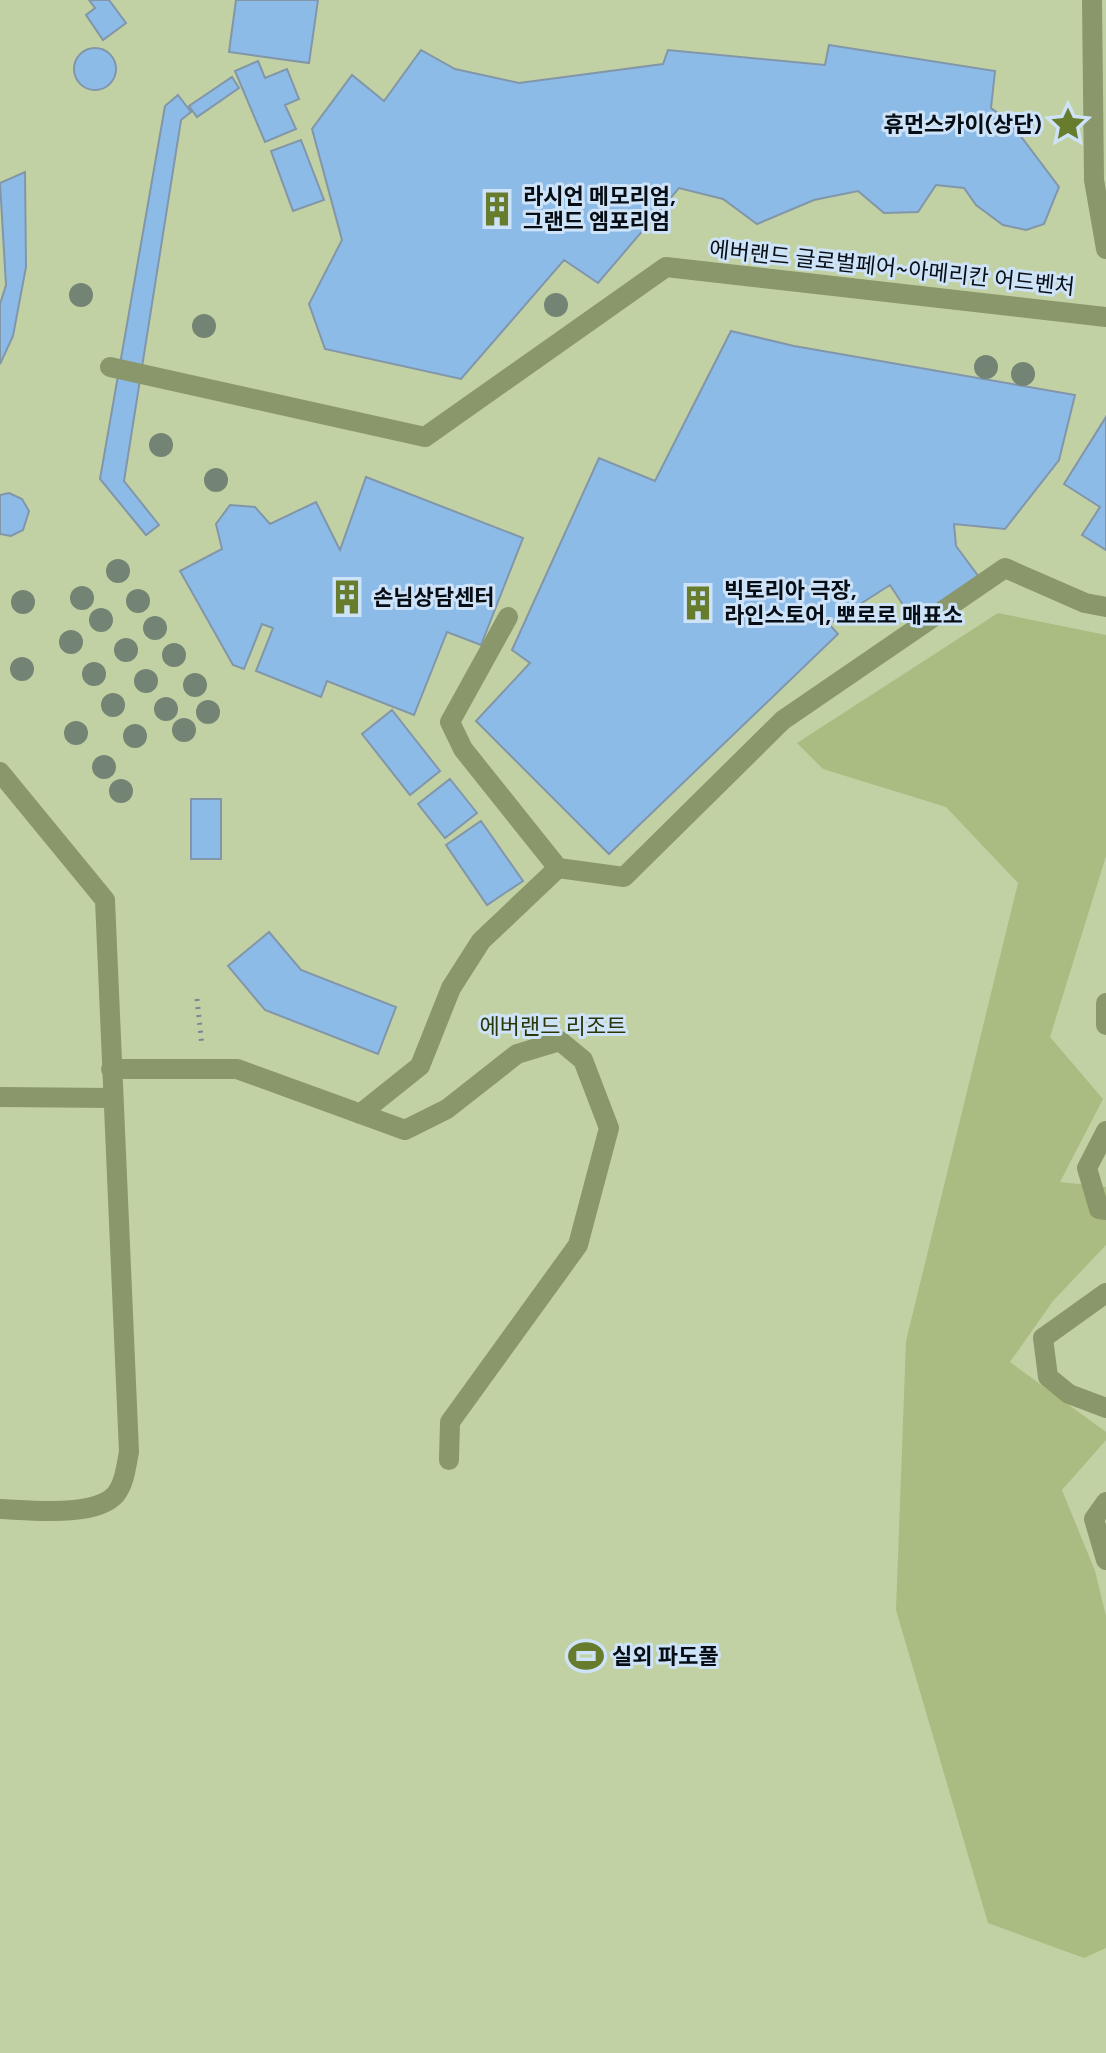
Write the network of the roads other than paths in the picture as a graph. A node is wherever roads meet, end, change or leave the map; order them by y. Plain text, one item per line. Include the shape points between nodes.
1 (1092, 0) edge
2 (1106, 249) edge
3 (1106, 317) edge
4 (110, 367) dead end
5 (1106, 607) edge
6 (508, 617) dead end
7 (0, 772) edge
8 (558, 868) junction
9 (1106, 1003) edge
10 (1106, 1025) edge
11 (111, 1069) junction
12 (0, 1097) edge
13 (112, 1098) junction
14 (360, 1114) junction
15 (1106, 1131) edge
16 (1106, 1210) edge
17 (1106, 1293) edge
18 (1106, 1408) edge
19 (449, 1460) dead end
20 (1106, 1502) edge
21 (0, 1509) edge
22 (1106, 1560) edge

1 - 2 street via 1094,180
3 - 4 street, 에버랜드 글로벌페어~아메리칸 어드벤처 via 666,267 425,437
5 - 8 street via 1005,568 783,720 624,877
6 - 8 street via 450,722 463,749
7 - 11 street via 105,900
8 - 14 street via 481,941 451,988 420,1066
9 - 10 street
11 - 13 street
11 - 14 street via 237,1069
12 - 13 street
13 - 21 street via 129,1452 123,1481 114,1496 94,1507
14 - 19 street via 405,1130 447,1109 517,1054 560,1041 583,1060 609,1128 578,1245 450,1422
15 - 16 street via 1087,1168 1099,1209
17 - 18 street via 1043,1338 1048,1377 1069,1394
20 - 22 street via 1094,1519

